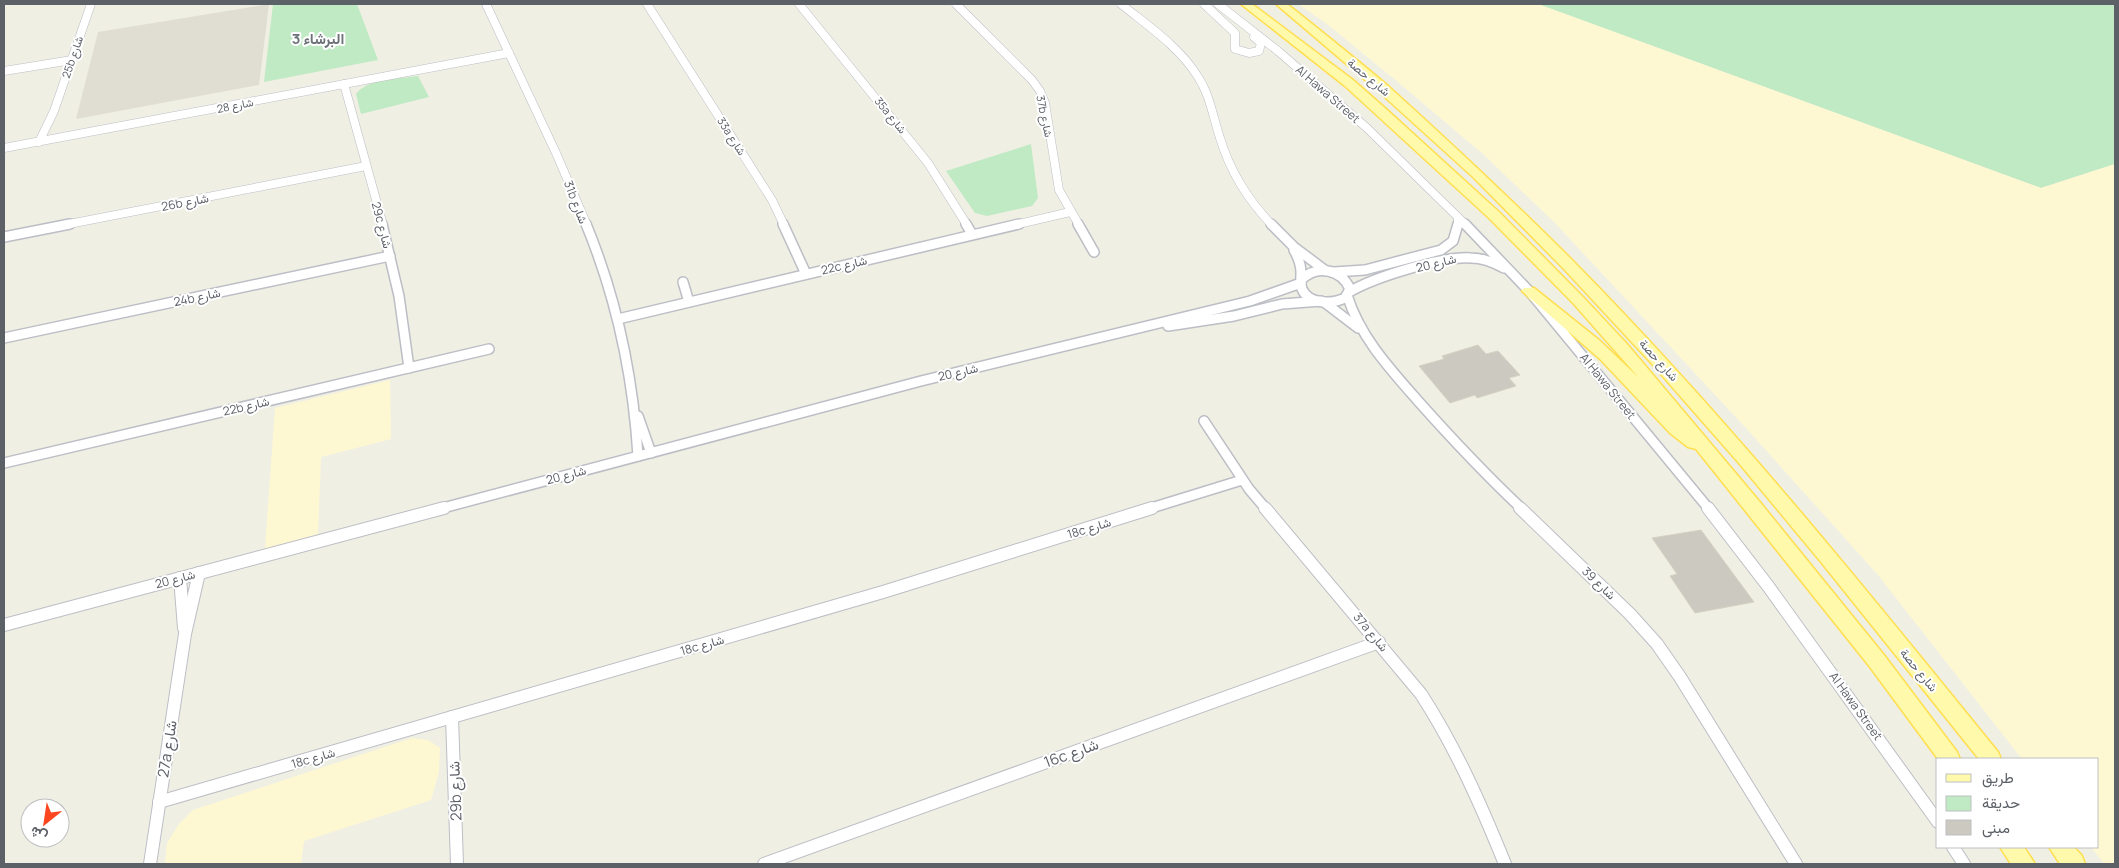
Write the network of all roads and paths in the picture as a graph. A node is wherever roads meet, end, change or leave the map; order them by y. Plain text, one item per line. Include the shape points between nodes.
1 (91, 4) edge
2 (486, 4) edge
3 (647, 4) edge
4 (799, 4) edge
5 (956, 4) edge
6 (1121, 4) edge
7 (1204, 4) edge
8 (1239, 4) edge
9 (1246, 4) edge
10 (1281, 4) edge
11 (1219, 5) edge
12 (1273, 25) junction
13 (508, 51) junction
14 (72, 60) junction
15 (4, 71) edge
16 (344, 84) junction
17 (54, 111) junction
18 (50, 140) junction
19 (39, 142) junction
20 (4, 148) edge
21 (366, 166) junction
22 (1070, 212) junction
23 (1458, 218) junction
24 (972, 234) junction
25 (4, 238) edge
26 (1293, 247) junction
27 (1094, 252) dead end
28 (390, 256) junction
29 (1329, 271) junction
30 (806, 274) junction
31 (1301, 281) junction
32 (683, 282) dead end
33 (1525, 286) junction
34 (1348, 294) junction
35 (689, 302) junction
36 (1322, 302) junction
37 (618, 319) junction
38 (1130, 331) junction
39 (1363, 332) junction
40 (4, 338) edge
41 (489, 349) dead end
42 (409, 368) junction
43 (635, 410) junction
44 (1204, 421) dead end
45 (1706, 450) junction
46 (651, 453) junction
47 (638, 456) junction
48 (4, 464) edge
49 (1242, 480) junction
50 (198, 573) junction
51 (180, 578) junction
52 (4, 625) edge
53 (184, 634) junction
54 (1379, 642) junction
55 (452, 717) junction
56 (1949, 758) edge
57 (1990, 758) edge
58 (159, 802) junction
59 (1936, 819) edge
60 (1954, 848) edge
61 (2012, 848) edge
62 (2061, 848) edge
63 (150, 864) edge
64 (457, 864) edge
65 (764, 864) edge
66 (1505, 864) edge
67 (1796, 864) edge
68 (1964, 864) edge
69 (2024, 864) edge
70 (2074, 864) edge

1 - 14 street, 25b شارع
2 - 13 street, 31b شارع
3 - 30 street, 33a شارع via 772,200
4 - 24 street, 35a شارع via 928,162
5 - 22 street, 37b شارع via 1040,91 1045,103 1056,179
6 - 26 street via 1193,69 1207,93 1222,147 1233,171 1255,203
7 - 11 street via 1233,30 1236,49 1249,53 1259,51 1259,41
8 - 12 main road, شارع حصة
9 - 12 main road, شارع حصة
10 - 57 main road, شارع حصة via 1442,140 1613,310 1775,494
11 - 23 street, Al Hawa Street via 1367,128
12 - 45 main road, شارع حصة via 1349,83 1514,235 1622,348
13 - 16 street, شارع 28
13 - 37 street, 31b شارع via 567,177
14 - 15 street
14 - 17 street, 25b شارع
16 - 18 street, شارع 28
16 - 21 street, 29c شارع
17 - 18 street, 25b شارع
17 - 19 street, 25b شارع
18 - 19 street, شارع 28
19 - 20 street, شارع 28
21 - 25 street, 26b شارع
21 - 28 street, 29c شارع
22 - 24 street, 22c شارع
22 - 27 street, 37b شارع
23 - 29 street, شارع 20 via 1457,236 1441,250 1365,270
23 - 33 street, Al Hawa Street
24 - 30 street, 22c شارع
26 - 29 street
26 - 31 street
28 - 40 street, 24b شارع
28 - 42 street, 29c شارع
29 - 31 street via 1308,273
29 - 34 street via 1345,279 1349,286
30 - 35 street, 22c شارع
31 - 36 street via 1302,289
31 - 38 street, شارع 20 via 1250,301
32 - 35 street
33 - 34 street, شارع 20 via 1498,264 1466,257 1451,258 1373,280
33 - 45 main road via 1602,351 1679,434
33 - 59 street, Al Hawa Street via 1744,554
34 - 36 street via 1337,301
34 - 39 street, شارع 39 via 1353,314
35 - 37 street, 22c شارع
36 - 38 street, شارع 20 via 1282,304 1234,316
36 - 39 street, شارع 39
37 - 43 street, 31b شارع
38 - 46 street, شارع 20 via 921,381
39 - 67 street, شارع 39 via 1454,441 1657,644
41 - 42 street, 22b شارع
42 - 48 street, 22b شارع
43 - 46 street, 31b شارع
43 - 47 street, 31b شارع
44 - 49 street, 37a شارع
45 - 56 main road, شارع حصة via 1877,661
46 - 47 street, شارع 20
47 - 50 street, شارع 20
49 - 54 street, 37a شارع
49 - 55 street, 18c شارع via 883,592
50 - 51 street, شارع 20
50 - 53 street, 27a شارع
51 - 52 street, شارع 20
51 - 53 street, 27a شارع
53 - 58 street, 27a شارع
54 - 65 street, 16c شارع
54 - 66 street, 37a شارع via 1440,723 1474,790
55 - 58 street, 18c شارع
55 - 64 street, 29b شارع
58 - 63 street, 27a شارع
60 - 68 street
61 - 69 main road
62 - 70 main road

